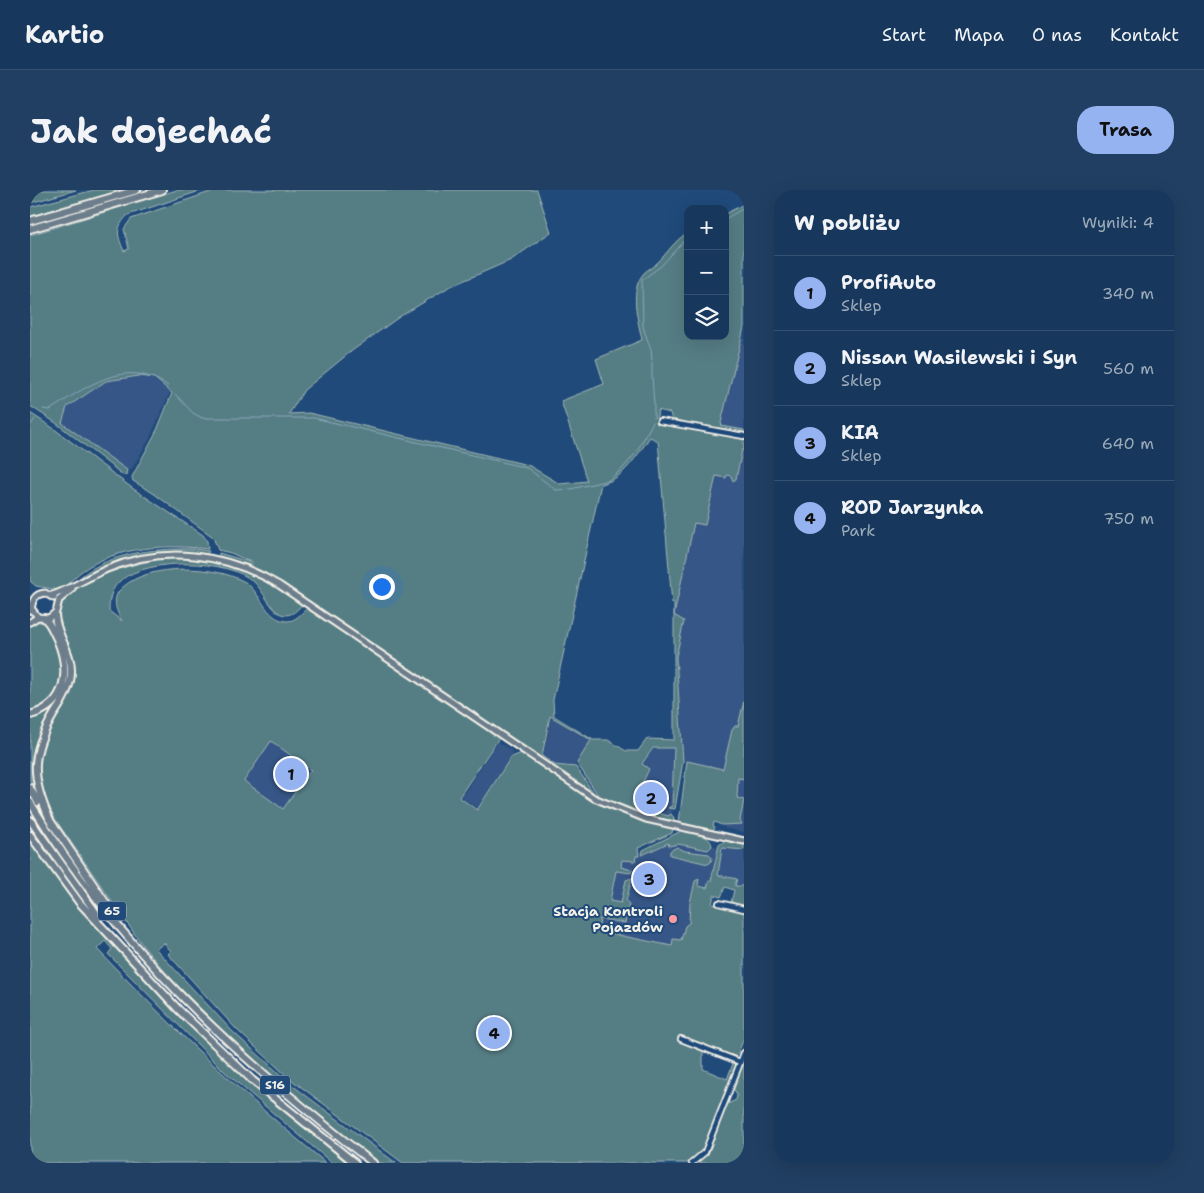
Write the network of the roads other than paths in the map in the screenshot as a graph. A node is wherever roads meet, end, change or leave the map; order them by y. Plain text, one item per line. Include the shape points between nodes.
1 (136, 190) edge
2 (162, 190) edge
3 (30, 221) edge
4 (30, 229) edge
5 (660, 421) dead end
6 (744, 436) edge
7 (82, 582) junction
8 (52, 596) junction
9 (57, 604) junction
10 (31, 611) edge
11 (55, 614) junction
12 (38, 617) junction
13 (45, 619) junction
14 (30, 622) edge
15 (30, 715) edge
16 (30, 788) edge
17 (30, 802) edge
18 (30, 820) edge
19 (50, 820) junction
20 (30, 835) edge
21 (744, 841) edge
22 (719, 903) dead end
23 (744, 909) edge
24 (138, 950) junction
25 (126, 952) junction
26 (681, 1039) dead end
27 (744, 1052) edge
28 (740, 1062) junction
29 (354, 1163) edge
30 (373, 1163) edge
31 (692, 1163) edge

1 - 3 highway
2 - 4 highway
5 - 6 street
7 - 8 main road
7 - 9 main road
7 - 21 main road via 126,562 169,555 211,558 257,572 588,794 629,814
8 - 9 main road
8 - 10 main road via 45,593 37,595 32,601
9 - 11 main road
10 - 12 main road
11 - 13 main road
11 - 19 highway via 71,671 66,694 42,734 34,761 37,788
12 - 13 main road
12 - 14 main road
13 - 15 highway via 60,648 66,666 65,675 57,697 49,706
16 - 19 highway, 65
17 - 24 highway, S16 via 79,876
18 - 25 highway, S16
19 - 24 highway, 65
20 - 25 highway, S16 via 79,902
22 - 23 street
24 - 30 highway, S16 via 225,1041
25 - 29 highway, S16 via 205,1036 290,1112
26 - 28 street
27 - 28 street
28 - 31 street via 705,1152

